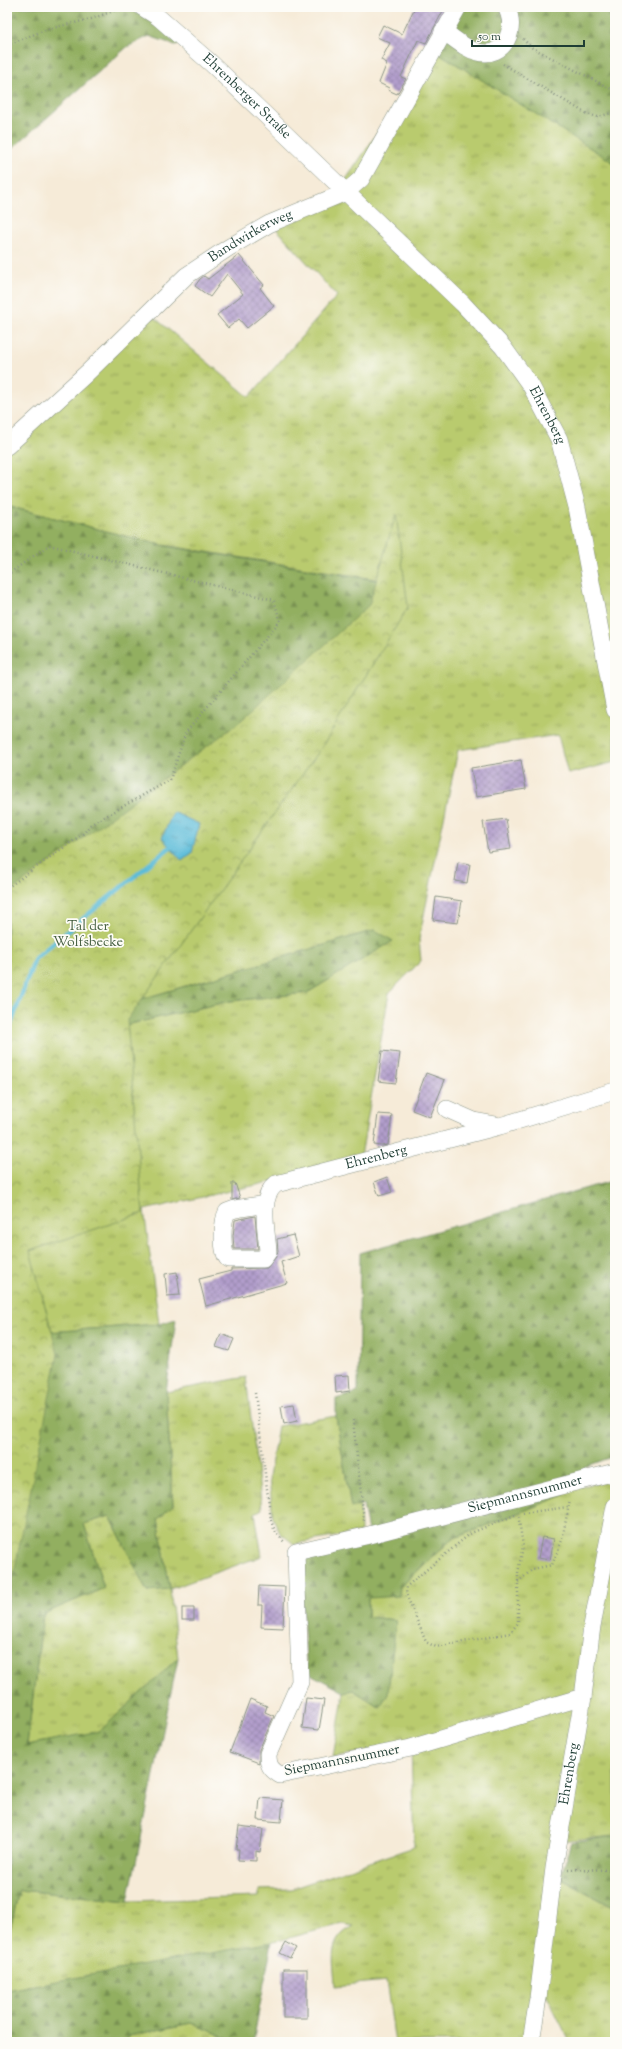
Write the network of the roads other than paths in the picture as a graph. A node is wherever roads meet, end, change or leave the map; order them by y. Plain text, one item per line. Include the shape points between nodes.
1 (142, 7) edge
2 (458, 7) edge
3 (506, 7) edge
4 (443, 31) junction
5 (346, 192) junction
6 (7, 446) edge
7 (615, 710) edge
8 (615, 1091) edge
9 (447, 1109) dead end
10 (500, 1126) junction
11 (266, 1204) dead end
12 (615, 1472) edge
13 (615, 1506) edge
14 (583, 1697) junction
15 (531, 2042) edge

1 - 5 street, Ehrenberger Straße via 158,17 207,59
2 - 4 street, Bandwirkerweg
3 - 4 street via 512,19 511,28 504,44 497,49 484,53 470,49
4 - 5 street, Bandwirkerweg via 361,179
5 - 6 street, Bandwirkerweg via 269,224 186,276 87,373
5 - 7 street, Ehrenberg via 463,304 503,347 531,386 559,439 578,507
8 - 10 street, Ehrenberg
9 - 10 street, Ehrenberg via 474,1121
10 - 11 street, Ehrenberg via 276,1184 270,1188
12 - 14 street, Siepmannsnummer via 296,1552 300,1682 268,1754 268,1764 280,1775 411,1748
13 - 14 street, Ehrenberg via 592,1626
14 - 15 street, Ehrenberg via 554,1868

